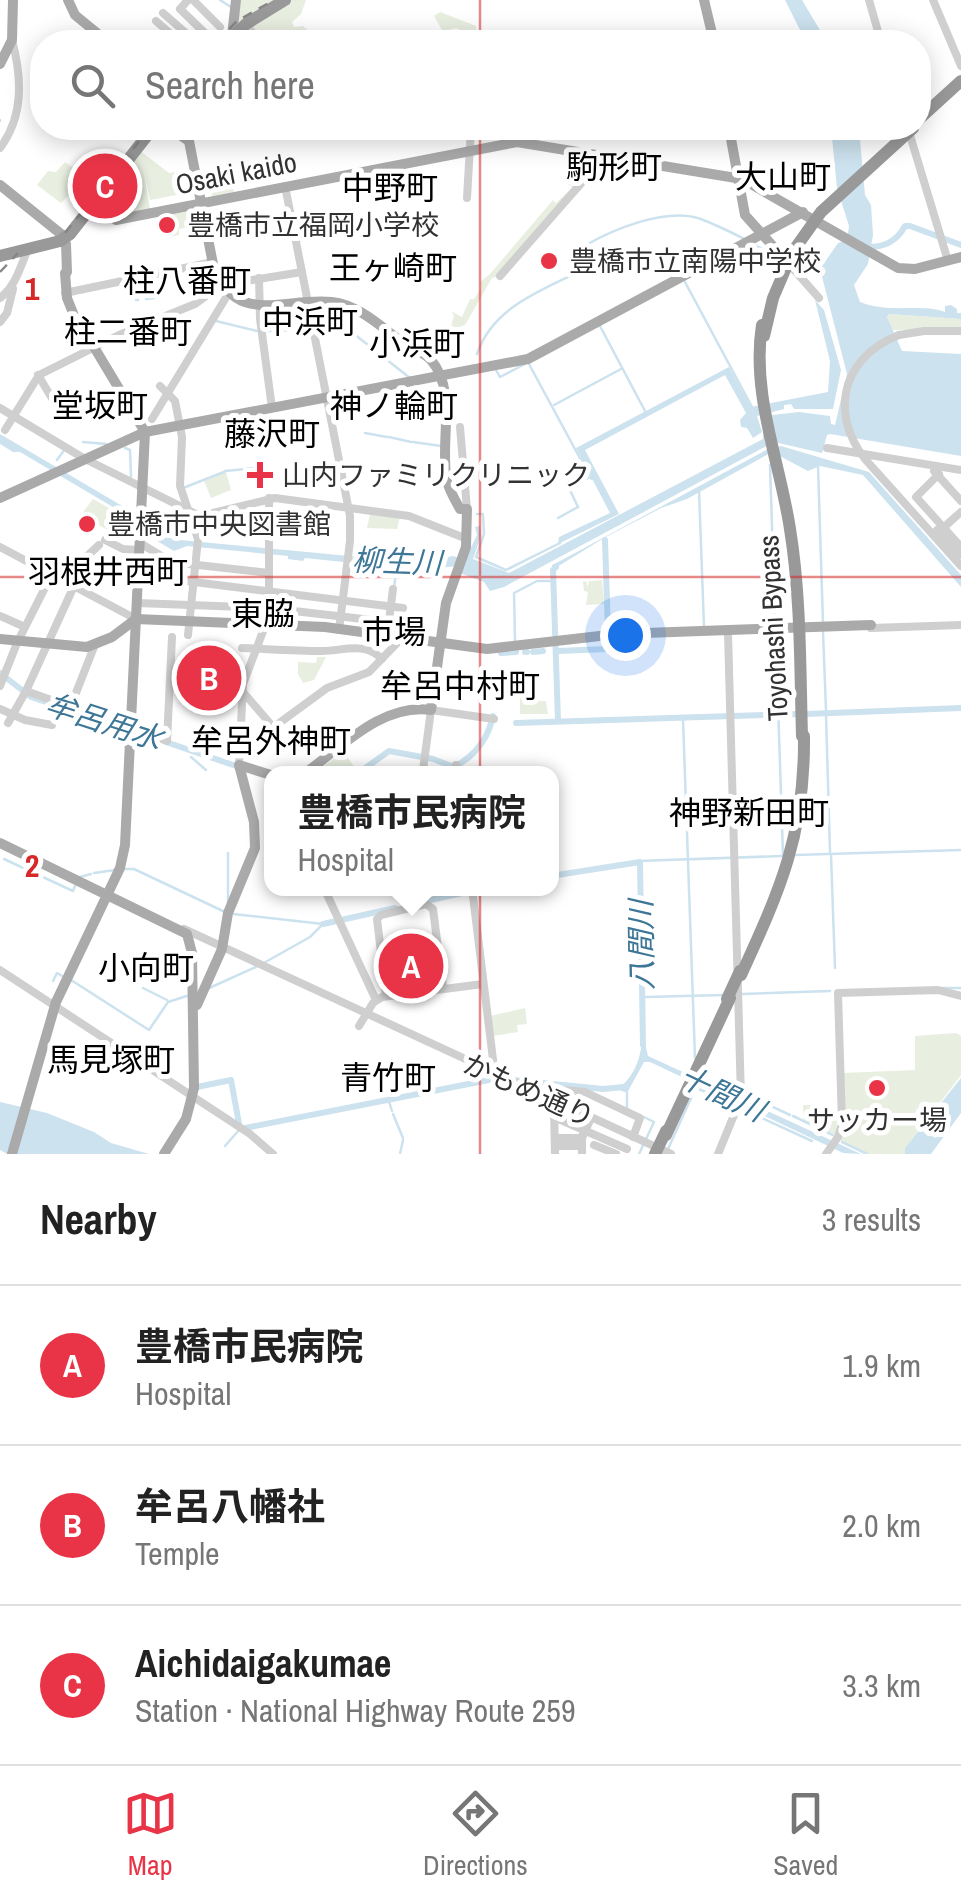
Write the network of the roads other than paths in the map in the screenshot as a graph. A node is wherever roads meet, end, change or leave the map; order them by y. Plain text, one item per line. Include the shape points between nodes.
1 (14, 0) edge
2 (68, 0) edge
3 (191, 0) edge
4 (284, 0) edge
5 (704, 0) edge
6 (869, 0) edge
7 (933, 0) edge
8 (163, 13) dead end
9 (156, 21) dead end
10 (246, 24) junction
11 (220, 27) dead end
12 (93, 30) edge
13 (166, 30) edge
14 (182, 30) edge
15 (201, 30) edge
16 (239, 30) edge
17 (250, 30) edge
18 (711, 30) edge
19 (878, 30) edge
20 (12, 40) junction
21 (0, 64) edge
22 (961, 66) edge
23 (961, 82) edge
24 (931, 110) edge
25 (144, 140) edge
26 (186, 140) edge
27 (469, 140) edge
28 (731, 140) edge
29 (897, 140) edge
30 (913, 140) edge
31 (0, 148) edge
32 (469, 149) junction
33 (604, 156) junction
34 (738, 178) junction
35 (0, 186) edge
36 (285, 186) junction
37 (467, 198) dead end
38 (830, 202) junction
39 (94, 203) junction
40 (201, 203) junction
41 (803, 212) junction
42 (817, 221) junction
43 (761, 235) junction
44 (65, 236) junction
45 (800, 238) junction
46 (28, 248) junction
47 (0, 255) edge
48 (961, 257) edge
49 (948, 260) junction
50 (784, 261) junction
51 (212, 262) junction
52 (302, 272) junction
53 (500, 276) dead end
54 (259, 278) junction
55 (805, 279) dead end
56 (13, 289) junction
57 (225, 290) junction
58 (64, 293) dead end
59 (0, 298) edge
60 (820, 298) dead end
61 (308, 304) junction
62 (260, 306) junction
63 (0, 322) edge
64 (961, 333) edge
65 (94, 348) junction
66 (38, 375) junction
67 (441, 377) junction
68 (160, 386) dead end
69 (168, 393) junction
70 (327, 398) junction
71 (53, 400) dead end
72 (0, 408) edge
73 (272, 408) junction
74 (14, 416) junction
75 (152, 419) dead end
76 (180, 425) junction
77 (460, 427) dead end
78 (6, 430) dead end
79 (144, 432) junction
80 (827, 448) dead end
81 (85, 459) junction
82 (874, 466) junction
83 (935, 469) junction
84 (961, 470) edge
85 (141, 491) junction
86 (0, 498) edge
87 (269, 498) junction
88 (961, 500) edge
89 (348, 508) junction
90 (467, 509) junction
91 (187, 510) junction
92 (961, 512) edge
93 (943, 528) junction
94 (467, 539) junction
95 (139, 545) junction
96 (0, 548) edge
97 (794, 548) junction
98 (961, 551) edge
99 (195, 565) junction
100 (961, 566) edge
101 (269, 573) junction
102 (138, 575) junction
103 (54, 576) junction
104 (194, 582) junction
105 (74, 587) junction
106 (393, 589) dead end
107 (270, 591) junction
108 (343, 600) junction
109 (137, 603) junction
110 (190, 605) junction
111 (391, 607) junction
112 (268, 608) junction
113 (404, 608) dead end
114 (341, 615) junction
115 (0, 616) edge
116 (135, 620) junction
117 (389, 622) junction
118 (799, 624) junction
119 (961, 624) edge
120 (265, 625) junction
121 (188, 626) junction
122 (25, 627) junction
123 (871, 627) joint
124 (339, 630) junction
125 (728, 633) junction
126 (403, 635) junction
127 (387, 636) junction
128 (172, 637) dead end
129 (0, 641) edge
130 (18, 642) junction
131 (555, 643) junction
132 (440, 644) junction
133 (46, 645) junction
134 (94, 647) junction
135 (242, 648) dead end
136 (257, 648) junction
137 (798, 654) dead end
138 (382, 659) junction
139 (2, 679) edge
140 (242, 691) junction
141 (25, 692) junction
142 (70, 708) junction
143 (0, 709) edge
144 (431, 710) junction
145 (492, 718) dead end
146 (10, 719) junction
147 (52, 725) dead end
148 (274, 728) junction
149 (130, 729) junction
150 (803, 742) junction
151 (240, 743) junction
152 (239, 766) junction
153 (315, 766) edge
154 (424, 766) edge
155 (264, 773) edge
156 (0, 844) edge
157 (107, 894) junction
158 (327, 896) edge
159 (473, 896) edge
160 (185, 933) junction
161 (222, 948) junction
162 (0, 970) edge
163 (740, 973) junction
164 (483, 984) junction
165 (443, 988) junction
166 (198, 992) junction
167 (837, 993) junction
168 (386, 994) junction
169 (961, 996) edge
170 (376, 999) junction
171 (55, 1006) junction
172 (366, 1016) junction
173 (359, 1026) dead end
174 (495, 1075) junction
175 (841, 1081) junction
176 (193, 1097) junction
177 (839, 1097) junction
178 (599, 1099) junction
179 (556, 1103) junction
180 (554, 1117) junction
181 (591, 1119) junction
182 (633, 1138) junction
183 (582, 1140) edge
184 (555, 1142) edge
185 (834, 1147) edge
186 (595, 1149) edge
187 (663, 1149) edge
188 (626, 1152) edge
189 (12, 1154) edge
190 (164, 1154) edge
191 (273, 1154) edge
192 (616, 1154) edge
193 (718, 1154) edge

1 - 20 main road
2 - 12 main road
3 - 11 street
3 - 15 street via 180,10
4 - 10 highway
5 - 18 main road
6 - 19 street
7 - 22 street
8 - 14 street
9 - 13 street
10 - 16 highway
10 - 17 street
20 - 21 main road
20 - 31 street via 20,102
23 - 24 highway
25 - 39 highway
26 - 40 main road
27 - 32 street
28 - 34 main road
29 - 38 highway, Toyohashi Bypass, bridge
30 - 49 street
32 - 33 main road, Osaki kaido via 517,142
32 - 36 main road, Osaki kaido
32 - 37 street
33 - 34 main road, Osaki kaido
33 - 53 street
34 - 41 main road, Osaki kaido
34 - 43 main road via 746,215
35 - 44 main road
36 - 40 main road, Osaki kaido
36 - 52 street
38 - 45 highway, bridge
38 - 50 highway, Toyohashi Bypass, bridge
39 - 40 main road, Osaki kaido via 116,220
39 - 44 highway
40 - 51 main road
41 - 42 main road, Osaki kaido
41 - 43 main road
42 - 45 street
42 - 49 main road, Osaki kaido via 906,269
43 - 50 main road
43 - 67 main road via 528,360
44 - 46 highway
44 - 47 highway
44 - 65 main road, bridge via 68,298
45 - 50 highway
46 - 47 highway
46 - 56 street
48 - 49 main road, Osaki kaido
50 - 55 street
50 - 60 street
50 - 97 highway, Toyohashi Bypass, bridge via 770,294 760,366
51 - 57 main road
51 - 58 street
52 - 54 street
52 - 61 street
54 - 57 street
54 - 62 street
56 - 59 street
56 - 63 street
57 - 62 main road
57 - 65 street
57 - 69 street
61 - 62 main road
61 - 67 main road via 332,302 374,318 430,359
61 - 70 street
62 - 73 street
64 - 82 street, bridge via 899,337 862,358 845,398 849,435
65 - 66 street
65 - 79 main road
66 - 71 street
66 - 74 street
67 - 70 main road
67 - 90 main road via 447,483 460,509
68 - 69 street
69 - 75 street
69 - 76 street via 176,400
70 - 73 main road
70 - 89 street
72 - 74 street
73 - 76 main road
74 - 78 street
74 - 81 street
76 - 79 main road
76 - 91 street via 180,486
77 - 90 street
79 - 81 main road
79 - 85 main road
80 - 83 street
81 - 85 street
81 - 86 main road
82 - 98 street
82 - 100 street
83 - 84 street
83 - 88 street
83 - 93 street via 916,496
85 - 91 street
85 - 95 main road
87 - 89 street
87 - 91 street via 202,516
87 - 101 street
89 - 94 street via 418,519
89 - 108 street
90 - 94 main road
91 - 99 street via 198,544
92 - 93 street
93 - 98 street
94 - 132 main road
95 - 99 street
95 - 102 main road
95 - 103 street via 123,550 102,542 66,575
95 - 116 main road
96 - 103 street
97 - 118 highway, bridge
97 - 150 highway, Toyohashi Bypass, bridge
99 - 101 street
99 - 104 street
101 - 107 street
102 - 104 street
102 - 109 main road
103 - 105 street
103 - 122 street
104 - 107 street
104 - 110 street
105 - 116 street
105 - 133 street
106 - 111 street
107 - 108 street
107 - 112 street
108 - 111 street
108 - 114 street
109 - 110 street
109 - 116 main road
110 - 112 street
110 - 121 street
111 - 113 street
111 - 117 street
112 - 114 street
112 - 120 street
114 - 117 street
114 - 124 street
115 - 122 street
116 - 121 main road
116 - 133 main road via 95,644
116 - 134 main road
116 - 149 main road
117 - 127 street
118 - 123 main road
118 - 125 main road
118 - 131 main road
118 - 137 street
119 - 123 street
120 - 121 main road
120 - 124 main road
120 - 136 street
122 - 130 street
124 - 126 main road
124 - 127 main road
125 - 131 main road
125 - 193 street via 740,1102
126 - 127 main road
126 - 132 main road
126 - 138 street
128 - 149 street via 167,741
129 - 130 main road
130 - 133 main road
130 - 139 street
131 - 132 main road via 499,650
132 - 144 main road
133 - 134 main road
133 - 141 street
134 - 142 street
135 - 136 street
136 - 138 street via 328,652 342,646 374,651
136 - 140 street
138 - 148 street via 367,673 327,688
140 - 148 street
140 - 151 street
141 - 142 street
141 - 146 street
142 - 149 street
143 - 146 street
144 - 145 street
144 - 153 main road via 392,712
144 - 154 street
146 - 147 street
148 - 151 street via 252,744
149 - 157 main road via 123,852
150 - 163 highway, Toyohashi Bypass via 795,834
150 - 163 highway, Toyohashi Bypass via 801,812 783,883
151 - 152 street
152 - 155 main road
152 - 161 main road via 256,844 228,913
156 - 157 main road
157 - 160 main road
157 - 171 main road
158 - 170 street
159 - 164 street
160 - 161 street, かもめ通り
160 - 166 main road
161 - 166 main road
161 - 172 street, かもめ通り
162 - 171 street
163 - 187 highway, Toyohashi Bypass, bridge
164 - 165 street
164 - 170 street
164 - 174 street
165 - 168 street
165 - 168 street via 434,910 426,904 377,919
166 - 176 main road
167 - 169 street via 938,990
167 - 175 street
167 - 177 street
168 - 170 street
170 - 172 street
171 - 176 street
171 - 189 main road
172 - 173 street
172 - 174 street, かもめ通り
174 - 179 street, かもめ通り
175 - 177 street
175 - 185 street via 842,1124
176 - 190 main road
176 - 191 street
177 - 185 street
178 - 179 street via 562,1090
178 - 181 street
178 - 182 street via 640,1118
179 - 180 street
179 - 181 street, かもめ通り
180 - 183 street
180 - 184 street
181 - 182 street, かもめ通り
181 - 183 street
182 - 187 street, かもめ通り
182 - 188 street
183 - 184 street
183 - 184 street via 574,1130
183 - 186 street
183 - 186 street
186 - 188 street
186 - 192 street

